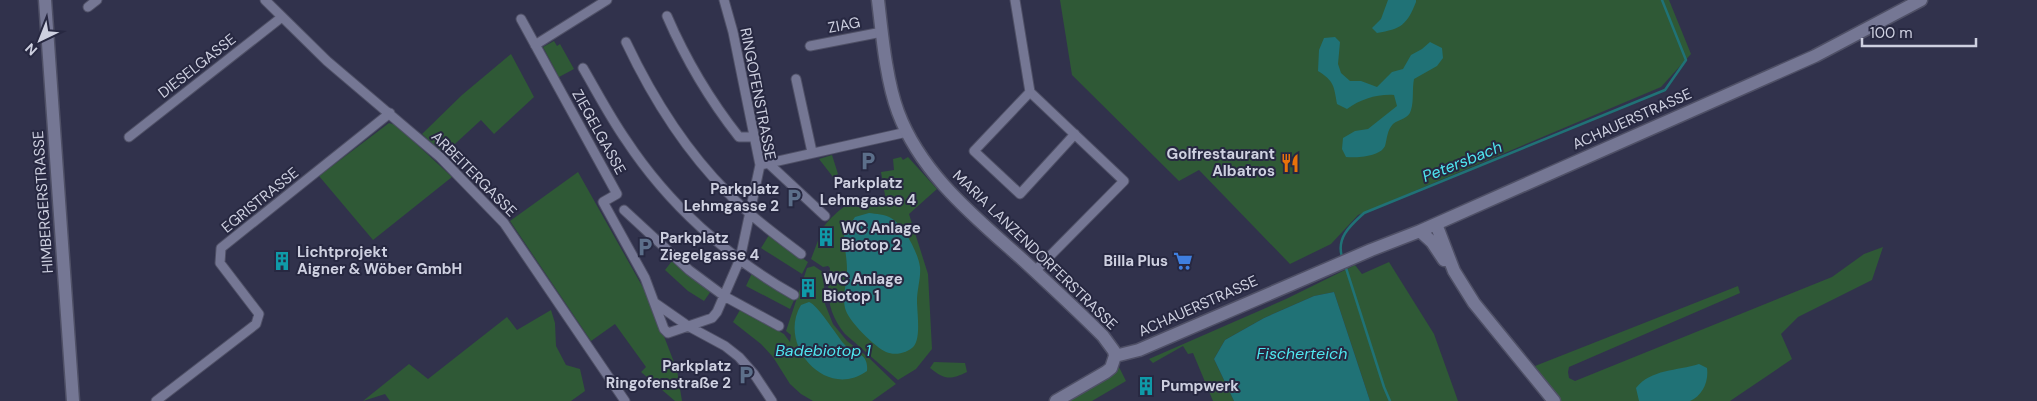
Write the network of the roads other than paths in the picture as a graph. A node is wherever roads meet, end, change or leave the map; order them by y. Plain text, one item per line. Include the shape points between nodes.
1 (45, 0) edge
2 (97, 0) edge
3 (265, 0) edge
4 (607, 0) edge
5 (724, 0) edge
6 (878, 0) edge
7 (1015, 0) edge
8 (1921, 0) edge
9 (88, 7) dead end
10 (667, 16) dead end
11 (282, 17) junction
12 (521, 19) dead end
13 (882, 32) junction
14 (626, 42) dead end
15 (535, 45) junction
16 (810, 46) dead end
17 (583, 68) dead end
18 (796, 79) dead end
19 (1030, 92) junction
20 (390, 113) junction
21 (907, 132) junction
22 (1075, 134) junction
23 (130, 137) dead end
24 (754, 137) junction
25 (812, 152) junction
26 (764, 164) junction
27 (624, 210) dead end
28 (750, 214) junction
29 (825, 216) dead end
30 (1436, 224) junction
31 (1420, 231) junction
32 (801, 254) dead end
33 (740, 258) junction
34 (1035, 271) junction
35 (1454, 271) junction
36 (794, 295) dead end
37 (724, 296) junction
38 (655, 303) junction
39 (688, 326) junction
40 (779, 326) dead end
41 (668, 333) joint
42 (1115, 356) junction
43 (75, 401) edge
44 (156, 401) edge
45 (625, 401) edge
46 (772, 401) edge
47 (1056, 401) edge
48 (1554, 401) edge

1 - 43 street, HIMBERGERSTRASSE
2 - 9 street
3 - 11 street, ARBEITERGASSE
4 - 15 street
5 - 24 street, RINGOFENSTRASSE
6 - 13 street, MARIA LANZENDORFERSTRASSE
7 - 19 street
8 - 30 street, ACHAUERSTRASSE via 1815,56
10 - 24 street via 689,64 721,115 739,137
11 - 20 street, ARBEITERGASSE
11 - 23 street, DIESELGASSE
12 - 15 street, ZIEGELGASSE
13 - 16 street, ZIAG
13 - 21 street, MARIA LANZENDORFERSTRASSE via 895,102
14 - 28 street via 652,93 675,128 714,178
15 - 38 street, ZIEGELGASSE via 617,194 603,202 645,278
17 - 33 street via 627,141 665,191 690,219
18 - 25 street
19 - 22 street
19 - 22 street via 974,151 1020,194
20 - 44 street, EGRISTRASSE via 221,248 220,263 260,314 256,324
20 - 45 street, ARBEITERGASSE via 440,157 504,223
21 - 25 street
21 - 34 street, MARIA LANZENDORFERSTRASSE via 919,155 938,178 975,217
22 - 34 street via 1124,181
24 - 26 street, RINGOFENSTRASSE
25 - 26 street
26 - 28 street, RINGOFENSTRASSE
26 - 29 street
27 - 37 street via 674,257
28 - 32 street
28 - 33 street, RINGOFENSTRASSE
30 - 31 street, ACHAUERSTRASSE
30 - 35 street
31 - 35 street
31 - 42 street, ACHAUERSTRASSE via 1139,350
33 - 36 street
33 - 37 street, RINGOFENSTRASSE
34 - 42 street, MARIA LANZENDORFERSTRASSE via 1103,336
35 - 48 street via 1474,303
37 - 39 street, RINGOFENSTRASSE via 712,318
37 - 40 street
38 - 39 street
38 - 41 street, ZIEGELGASSE
39 - 41 street, RINGOFENSTRASSE
39 - 46 street via 739,357
42 - 47 street via 1106,372

